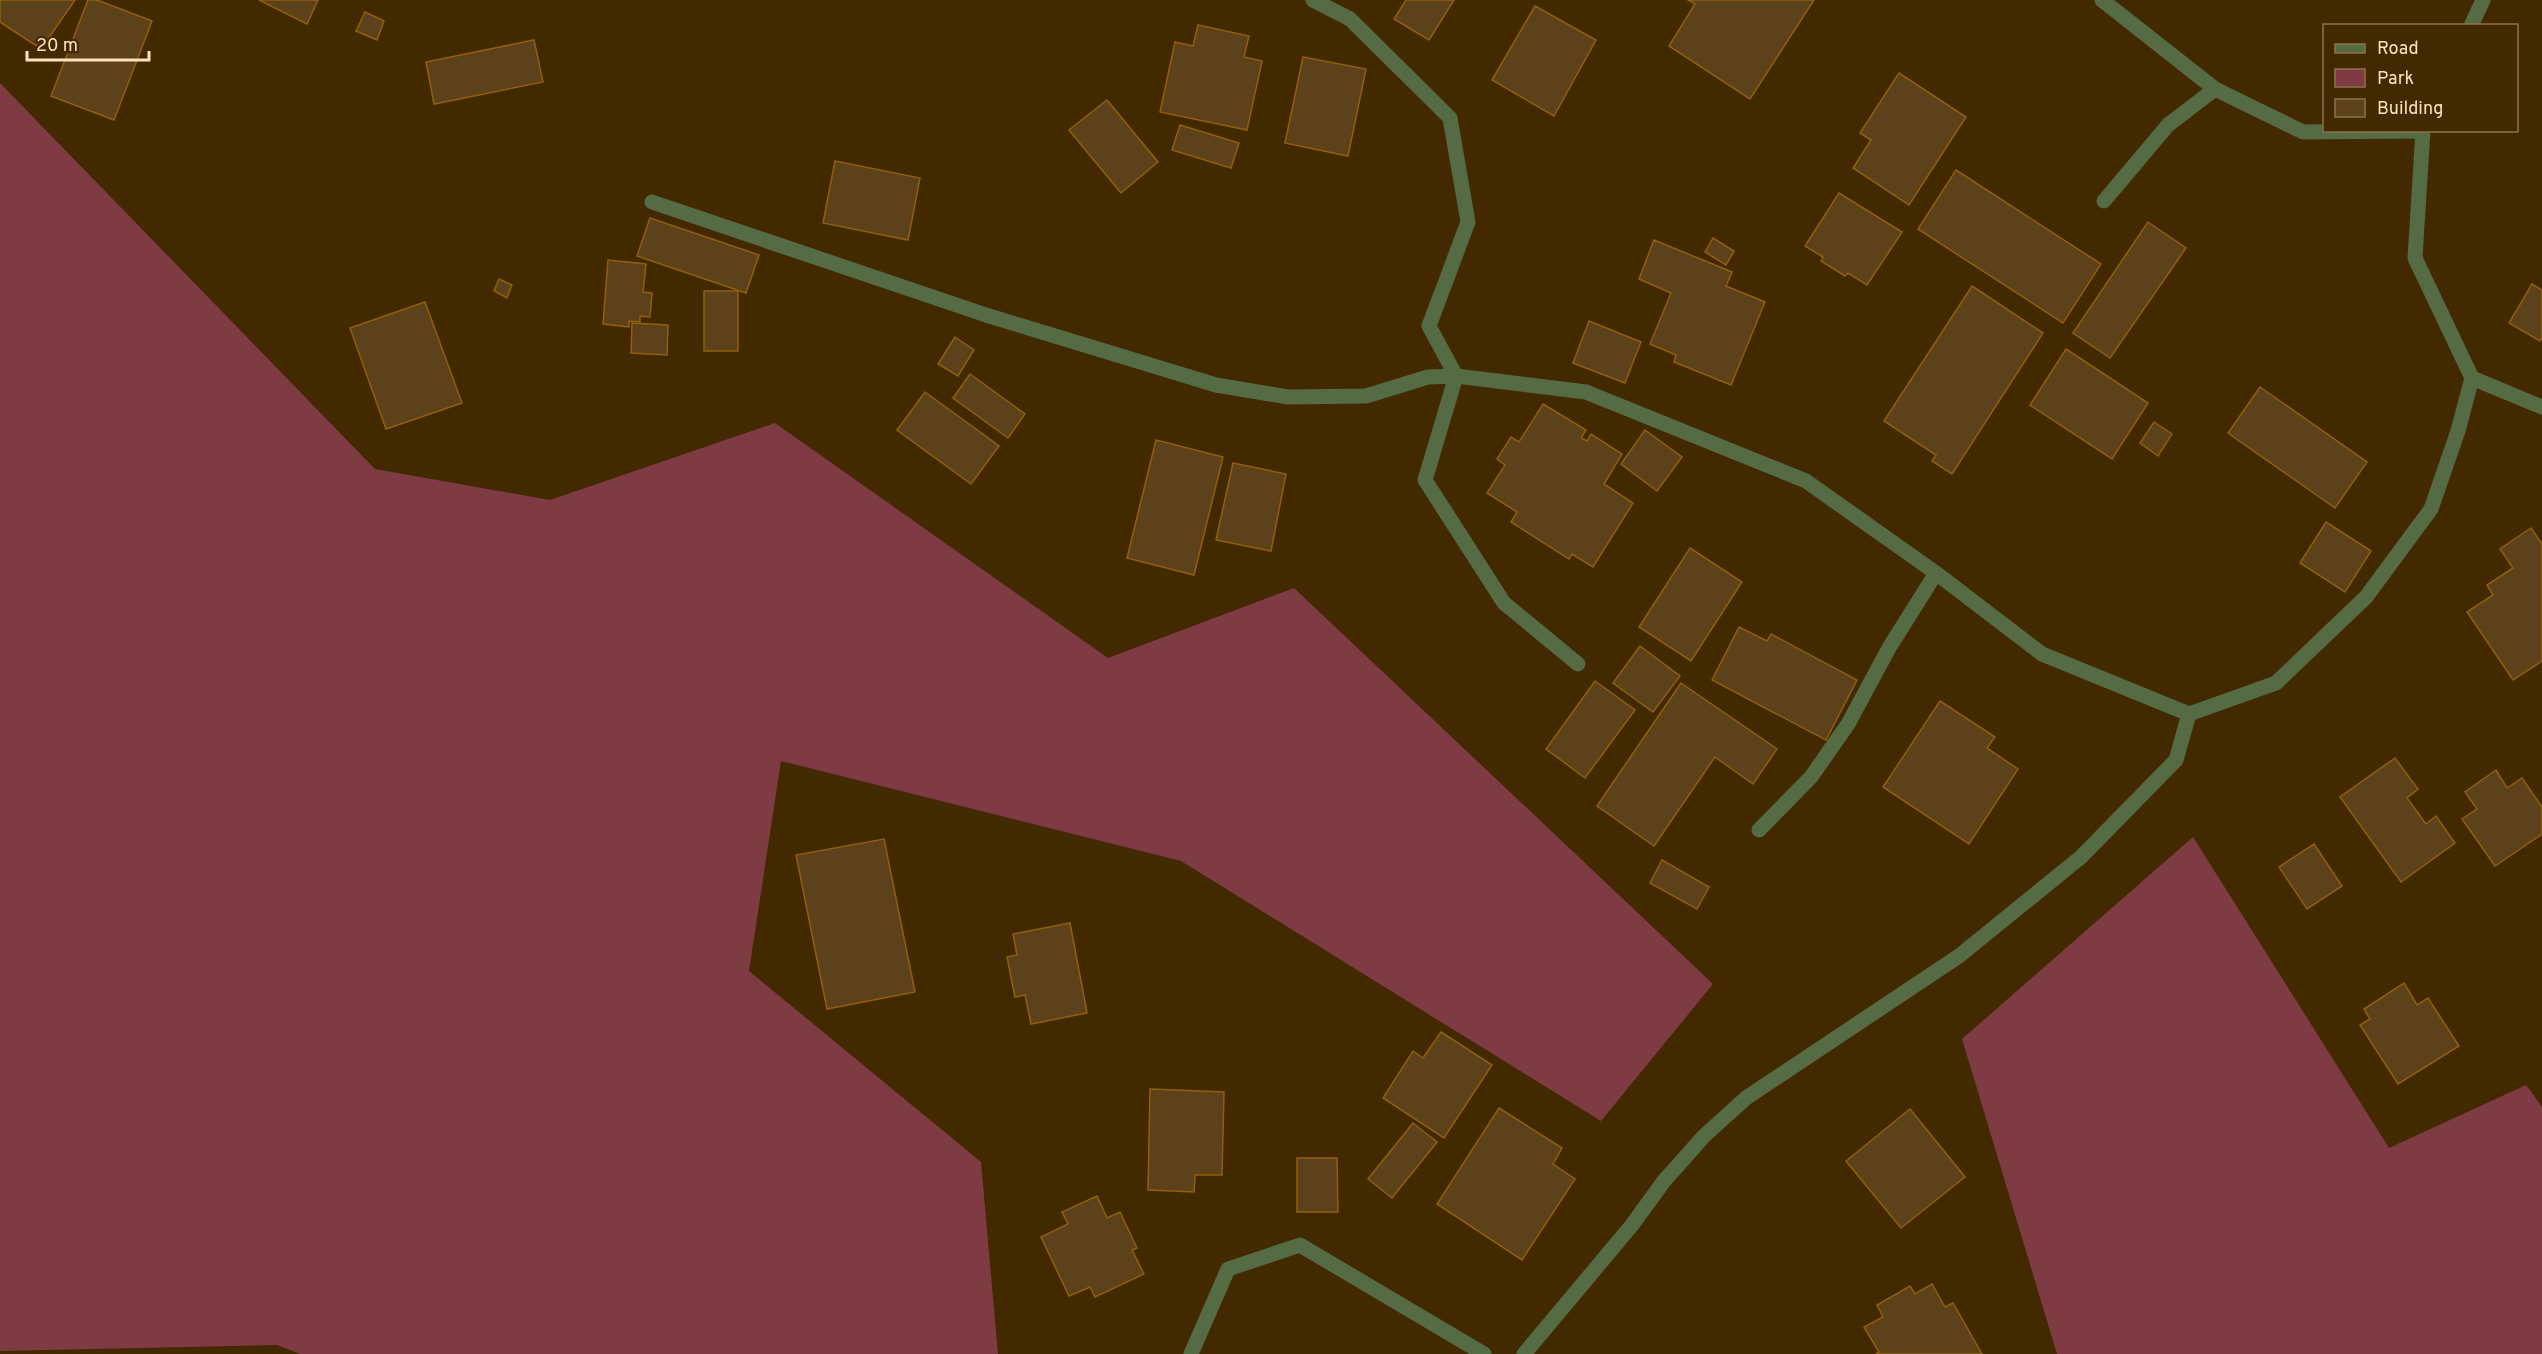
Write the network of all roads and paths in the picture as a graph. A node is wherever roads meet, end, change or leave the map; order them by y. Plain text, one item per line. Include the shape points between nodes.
1 (1313, 0) edge
2 (2102, 0) edge
3 (2483, 0) edge
4 (2473, 24) edge
5 (2215, 89) junction
6 (2323, 132) edge
7 (2423, 132) edge
8 (2104, 201) dead end
9 (652, 202) dead end
10 (1456, 376) junction
11 (2472, 378) junction
12 (2542, 407) edge
13 (1936, 573) junction
14 (1578, 664) dead end
15 (2189, 714) junction
16 (1759, 830) dead end
17 (1191, 1354) edge
18 (1484, 1354) edge
19 (1524, 1354) edge

1 - 10 street via 1350,19 1450,118 1468,222 1429,327
2 - 5 street
3 - 4 street
5 - 6 street via 2303,132
5 - 8 street via 2168,125
7 - 11 street via 2415,258
9 - 10 street via 986,315 1216,385 1288,397 1366,396 1428,377
10 - 13 street via 1586,392 1806,481
10 - 14 street via 1425,480 1504,603
11 - 12 street
11 - 15 street via 2431,509 2366,597 2276,683
13 - 15 street via 2042,654
13 - 16 street via 1848,724 1811,777
15 - 19 street via 2176,760 2081,857 1959,956 1746,1098 1704,1136
17 - 18 street via 1228,1269 1300,1245

